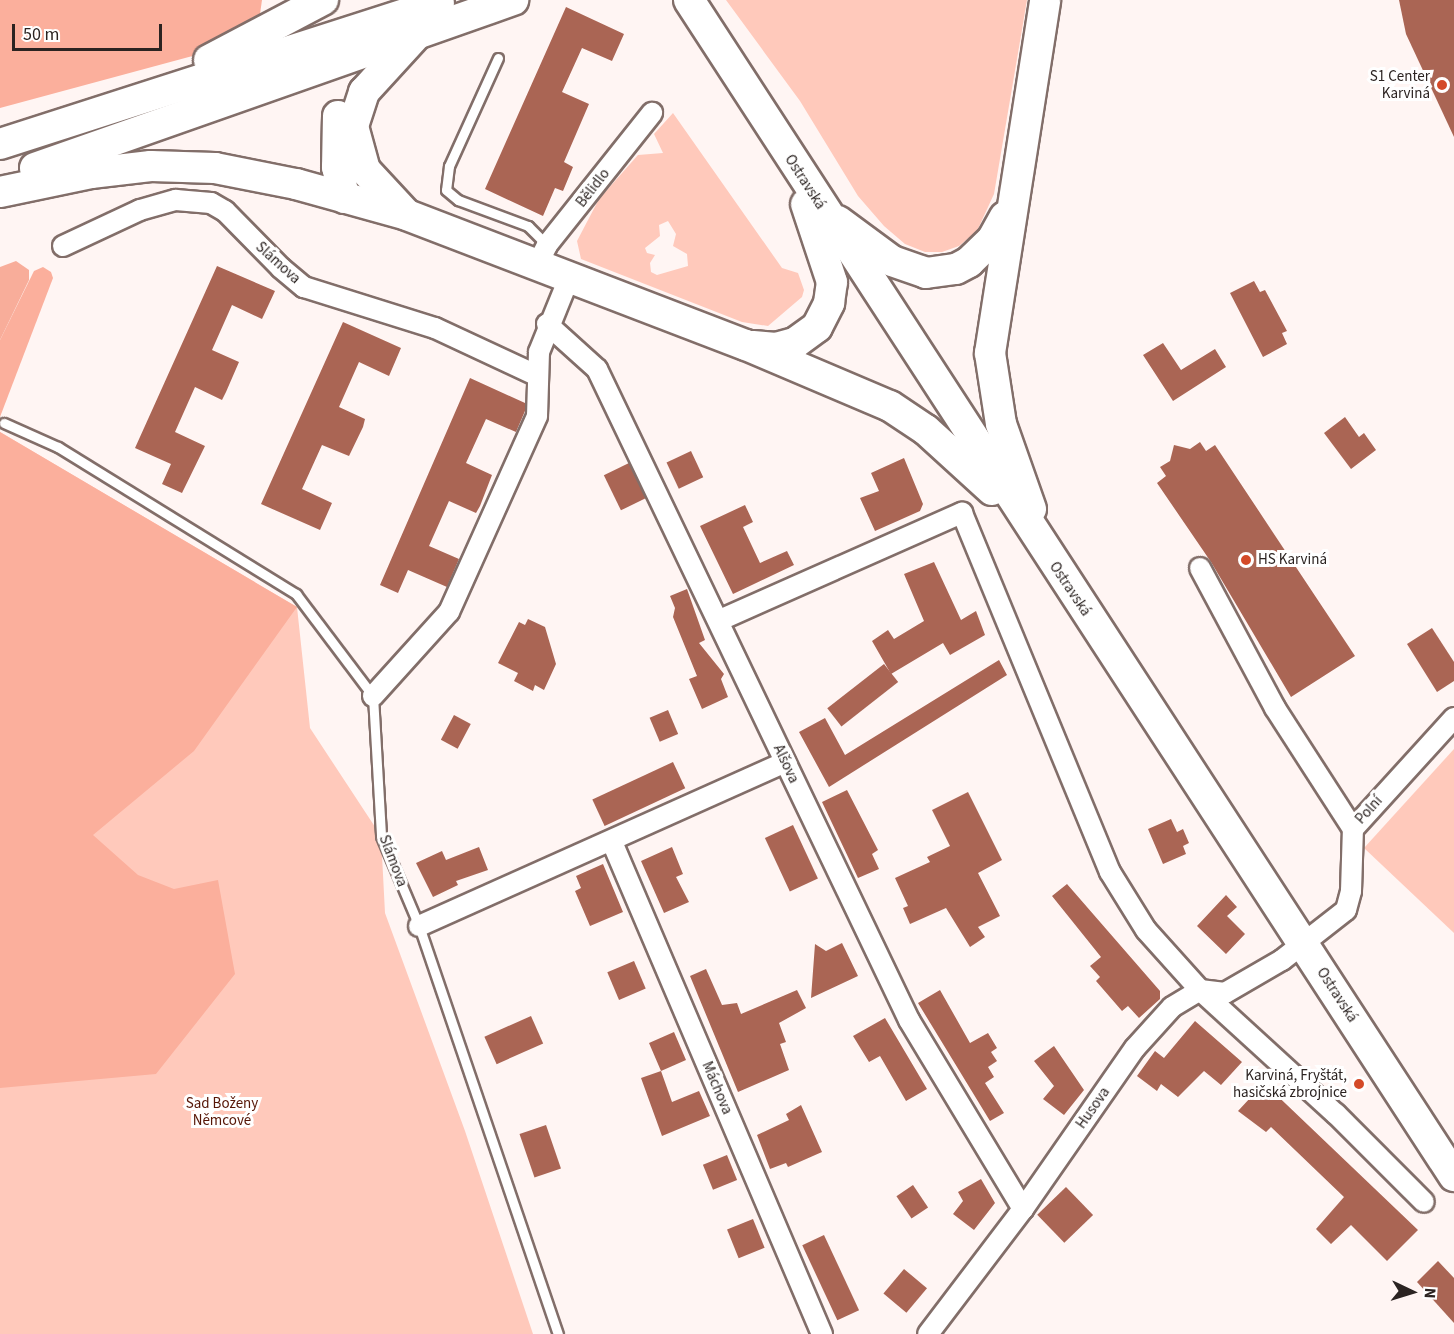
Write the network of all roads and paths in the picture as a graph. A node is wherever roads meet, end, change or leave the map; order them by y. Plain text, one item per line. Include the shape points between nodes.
1 (323, 0) edge
2 (447, 0) edge
3 (513, 0) edge
4 (689, 0) edge
5 (1045, 0) edge
6 (412, 22) junction
7 (361, 51) junction
8 (498, 58) dead end
9 (127, 100) junction
10 (652, 112) dead end
11 (0, 144) edge
12 (792, 164) junction
13 (0, 181) edge
14 (0, 192) edge
15 (345, 198) junction
16 (1010, 209) junction
17 (823, 210) junction
18 (407, 215) junction
19 (63, 246) dead end
20 (542, 255) junction
21 (569, 278) junction
22 (547, 324) junction
23 (746, 345) junction
24 (536, 375) junction
25 (4, 423) dead end
26 (1025, 521) junction
27 (1047, 555) junction
28 (1200, 568) dead end
29 (720, 620) junction
30 (373, 696) junction
31 (1454, 718) edge
32 (785, 762) junction
33 (1353, 829) junction
34 (612, 842) junction
35 (419, 926) junction
36 (1304, 944) junction
37 (1200, 990) junction
38 (1454, 1176) edge
39 (1424, 1202) dead end
40 (1023, 1209) junction
41 (558, 1334) edge
42 (822, 1334) edge
43 (928, 1334) edge

1 - 9 main road
2 - 6 main road
3 - 6 main road
4 - 12 main road, Ostravská
5 - 16 main road
6 - 7 main road
6 - 9 main road
6 - 18 main road via 364,92 353,126 365,170
7 - 13 main road
7 - 15 main road via 344,88 336,133
8 - 20 lane via 449,166 446,190 458,200 535,230
9 - 11 main road
10 - 20 street, Bělidlo
12 - 17 main road, Ostravská
12 - 23 main road via 832,282 830,303 817,327 795,344 776,348
14 - 15 main road via 91,173 161,167 215,168
15 - 18 main road
16 - 17 main road via 992,240 969,262 956,269 926,273 892,261
16 - 27 main road via 991,367 1001,424
17 - 26 main road, Ostravská
18 - 20 main road
19 - 24 street, Slámova via 140,210 193,200 211,203 225,211 304,287 435,328
20 - 21 main road
21 - 22 street
21 - 23 main road
22 - 24 street
22 - 29 street, Alšova via 597,369
23 - 26 main road via 900,411
24 - 30 street via 537,416 449,612
25 - 30 lane via 58,447 296,594
26 - 27 main road, Ostravská
27 - 36 main road, Ostravská
28 - 33 street via 1275,708
29 - 32 street, Alšova
29 - 37 street via 962,513 1110,872 1146,930
30 - 35 lane, Slámova via 381,836
31 - 33 street, Polní
32 - 34 street
32 - 40 street, Alšova via 909,1020
33 - 36 street, Polní via 1351,891 1346,909
34 - 35 street
34 - 42 street, Máchova
35 - 41 lane, Slámova
36 - 37 street via 1225,993
36 - 38 main road, Ostravská
37 - 39 street via 1336,1113
37 - 40 street, Husova via 1172,1007 1135,1048
40 - 43 street, Husova

